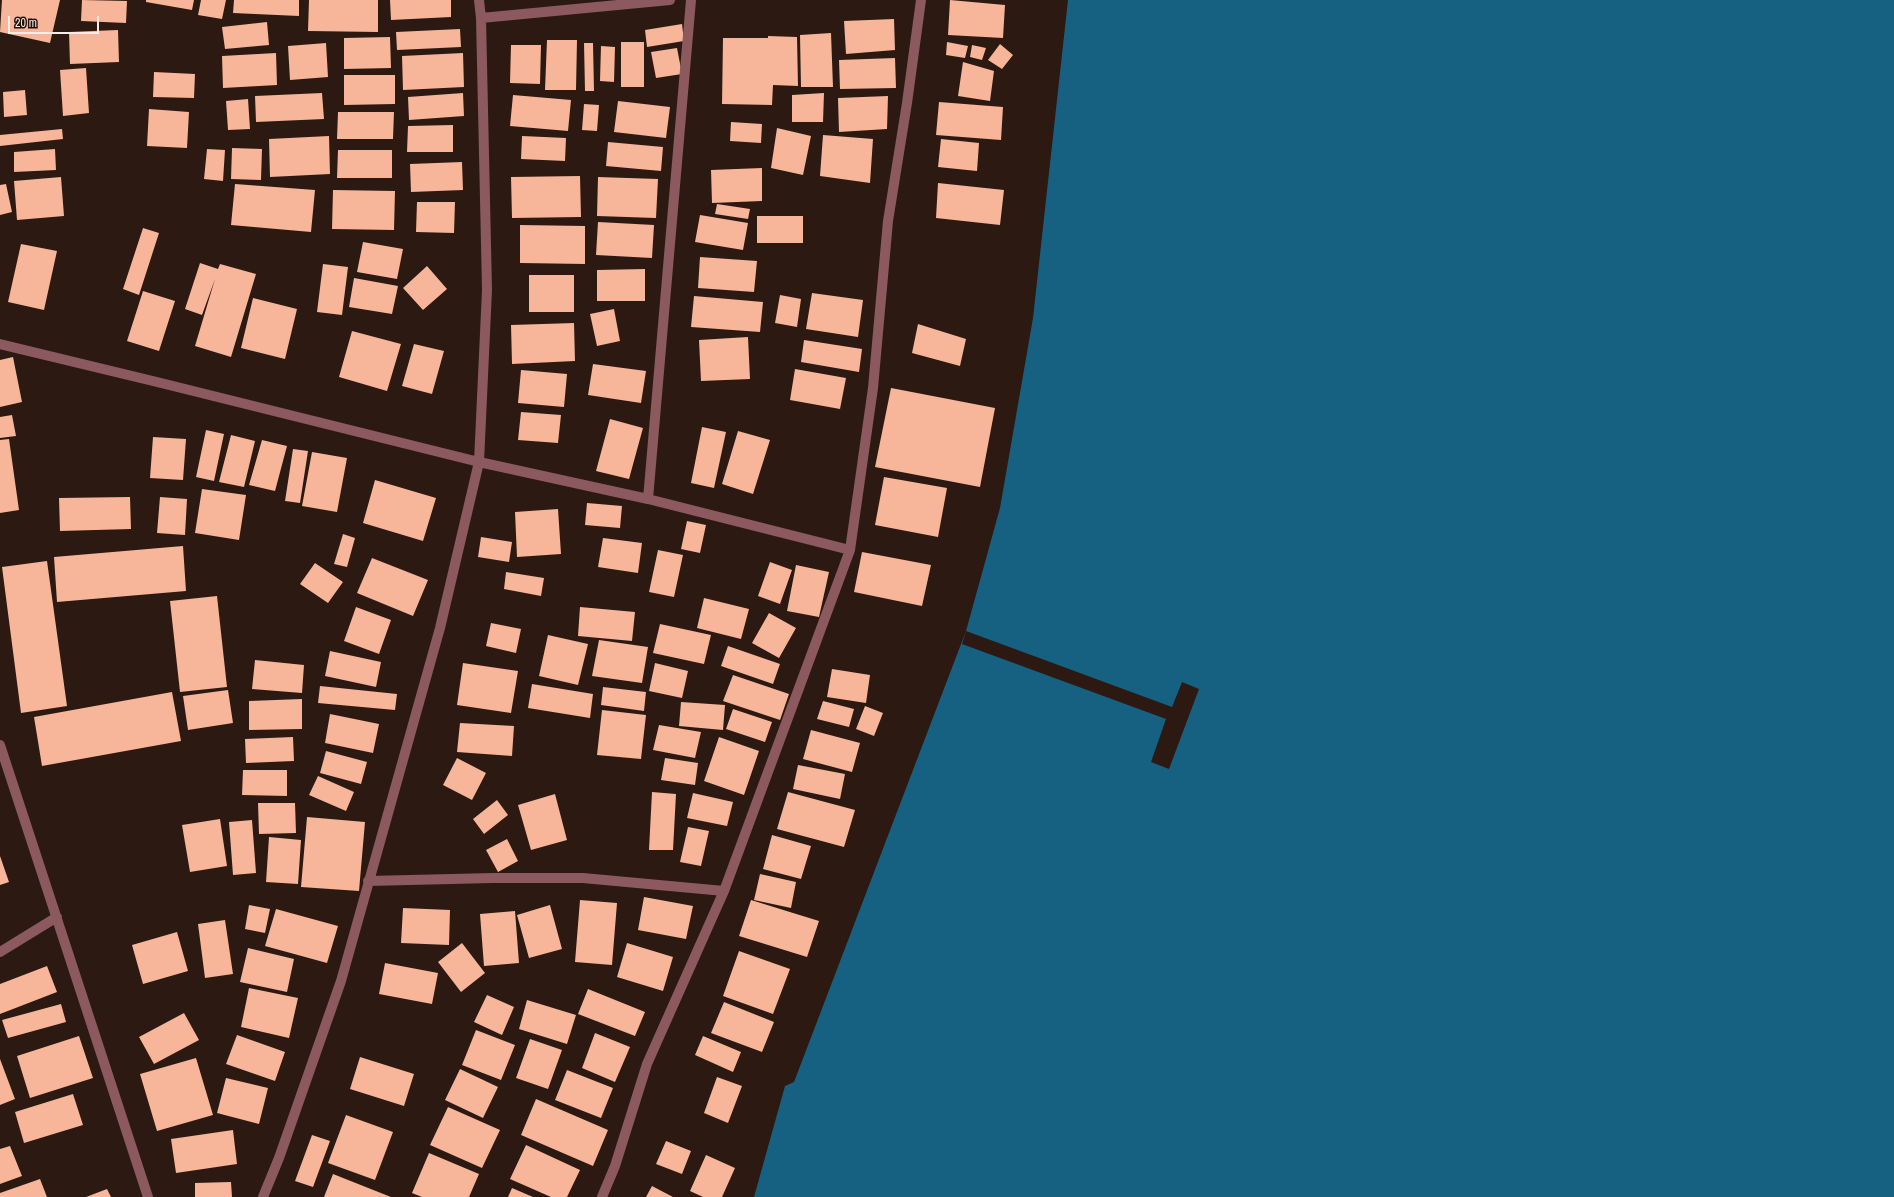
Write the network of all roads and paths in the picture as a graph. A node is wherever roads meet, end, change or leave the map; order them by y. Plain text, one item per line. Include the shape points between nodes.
1 (479, 0) edge
2 (670, 0) edge
3 (691, 0) edge
4 (921, 0) edge
5 (481, 18) junction
6 (0, 344) edge
7 (479, 462) junction
8 (648, 499) junction
9 (850, 550) junction
10 (0, 744) edge
11 (368, 881) junction
12 (724, 891) junction
13 (57, 917) junction
14 (0, 952) edge
15 (148, 1197) edge
16 (263, 1197) edge
17 (602, 1197) edge

1 - 5 street
2 - 5 street
3 - 8 street
4 - 9 street via 888,221 873,388
5 - 7 street via 487,290
6 - 7 street
7 - 8 street
7 - 11 street via 440,628
8 - 9 street
9 - 12 street
10 - 13 street
11 - 12 street via 583,878
11 - 16 street via 341,981
12 - 17 street via 647,1064 615,1166
13 - 14 street
13 - 15 street

